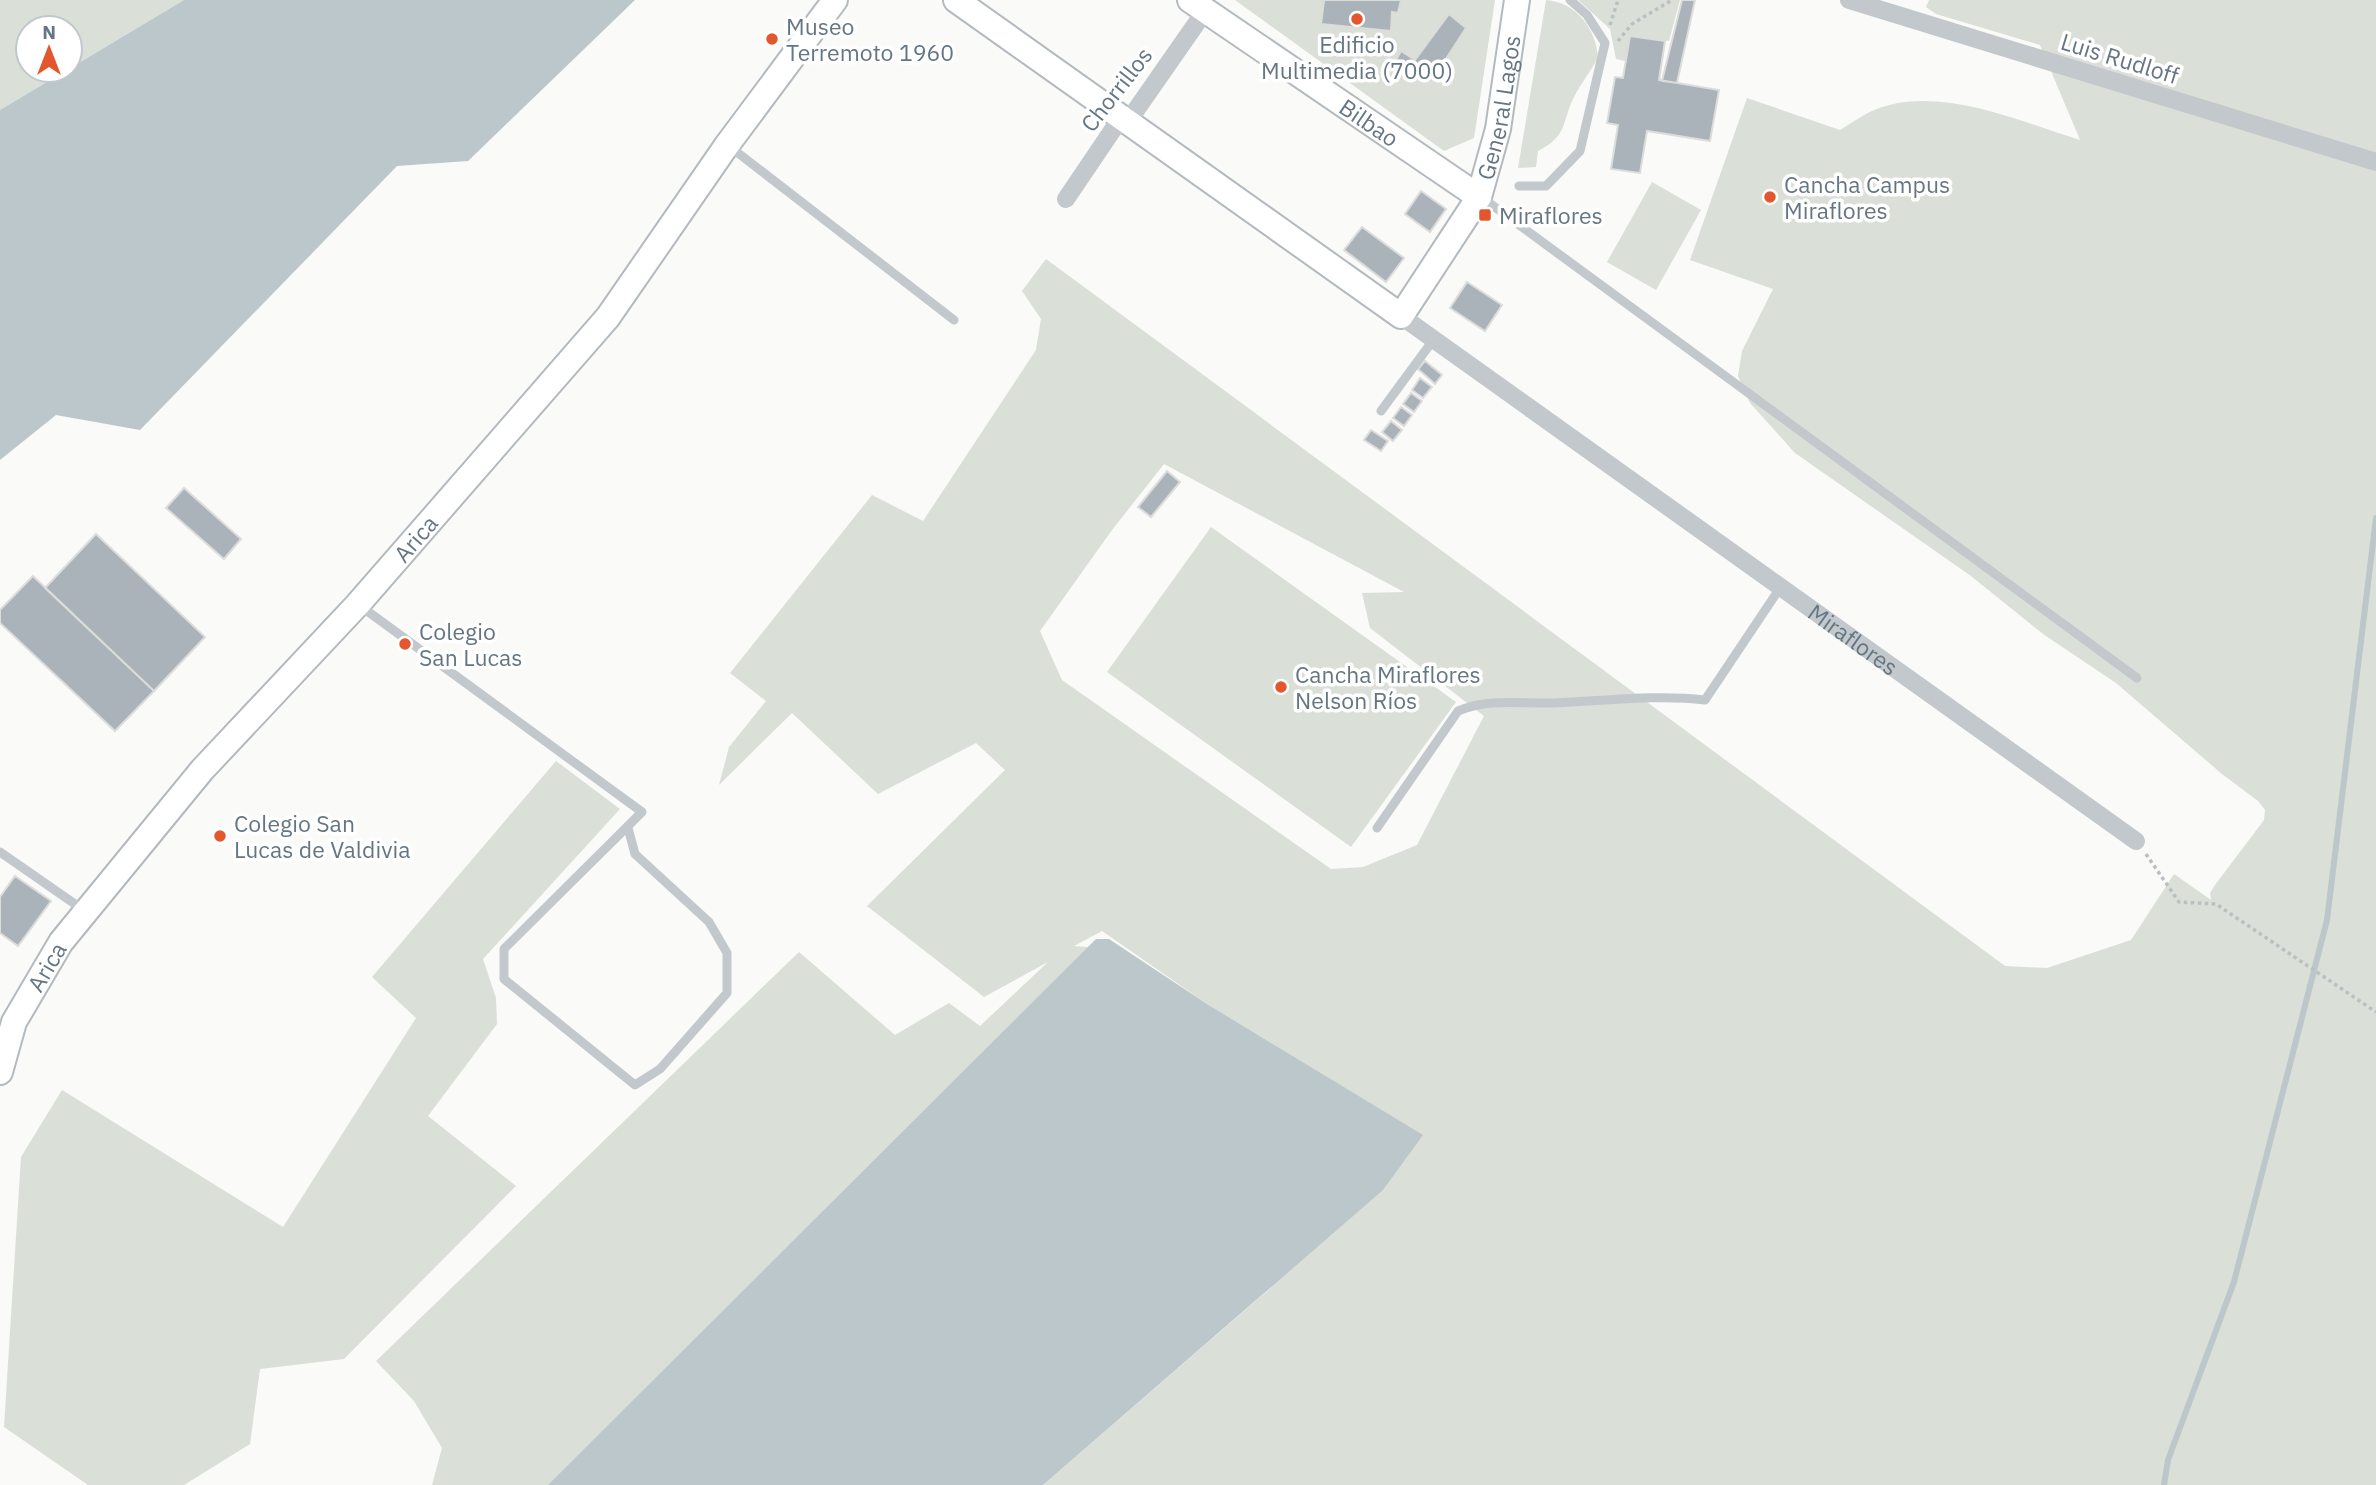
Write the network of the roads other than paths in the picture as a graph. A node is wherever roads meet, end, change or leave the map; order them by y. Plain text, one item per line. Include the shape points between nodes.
1 (835, 0) edge
2 (956, 0) edge
3 (1517, 0) edge
4 (1570, 0) edge
5 (1849, 0) edge
6 (1198, 5) edge
7 (1129, 120) junction
8 (727, 145) junction
9 (2376, 162) edge
10 (1519, 186) dead end
11 (1479, 197) junction
12 (1066, 198) dead end
13 (1401, 316) junction
14 (954, 320) dead end
15 (1434, 339) junction
16 (1381, 411) dead end
17 (1780, 587) junction
18 (358, 604) junction
19 (2137, 678) dead end
20 (628, 828) junction
21 (1377, 828) dead end
22 (2136, 841) road end
23 (0, 852) edge
24 (85, 911) junction
25 (0, 1072) edge

1 - 8 main road, Arica
2 - 7 main road, Miraflores
3 - 11 main road, General Lagos via 1498,129
4 - 10 lane via 1587,15 1605,43 1580,151 1546,186
5 - 9 street, Luis Rudloff
6 - 7 street, Chorrillos
6 - 11 main road, Bilbao
7 - 12 street, Chorrillos via 1114,128
7 - 13 main road, Miraflores
8 - 14 lane
8 - 18 main road, Arica via 608,317
11 - 13 main road, General Lagos
11 - 19 lane via 1514,218
13 - 15 street, Miraflores
15 - 16 lane
15 - 17 street, Miraflores
17 - 21 lane via 1705,700 1669,696 1479,702 1458,711
17 - 22 street, Miraflores
18 - 20 lane via 642,812
18 - 24 main road, Arica via 202,770
20 - 20 lane via 504,948 504,979 635,1085 660,1069 727,993 727,953 709,922 635,854
23 - 24 lane
24 - 25 main road, Arica via 61,942 14,1022

